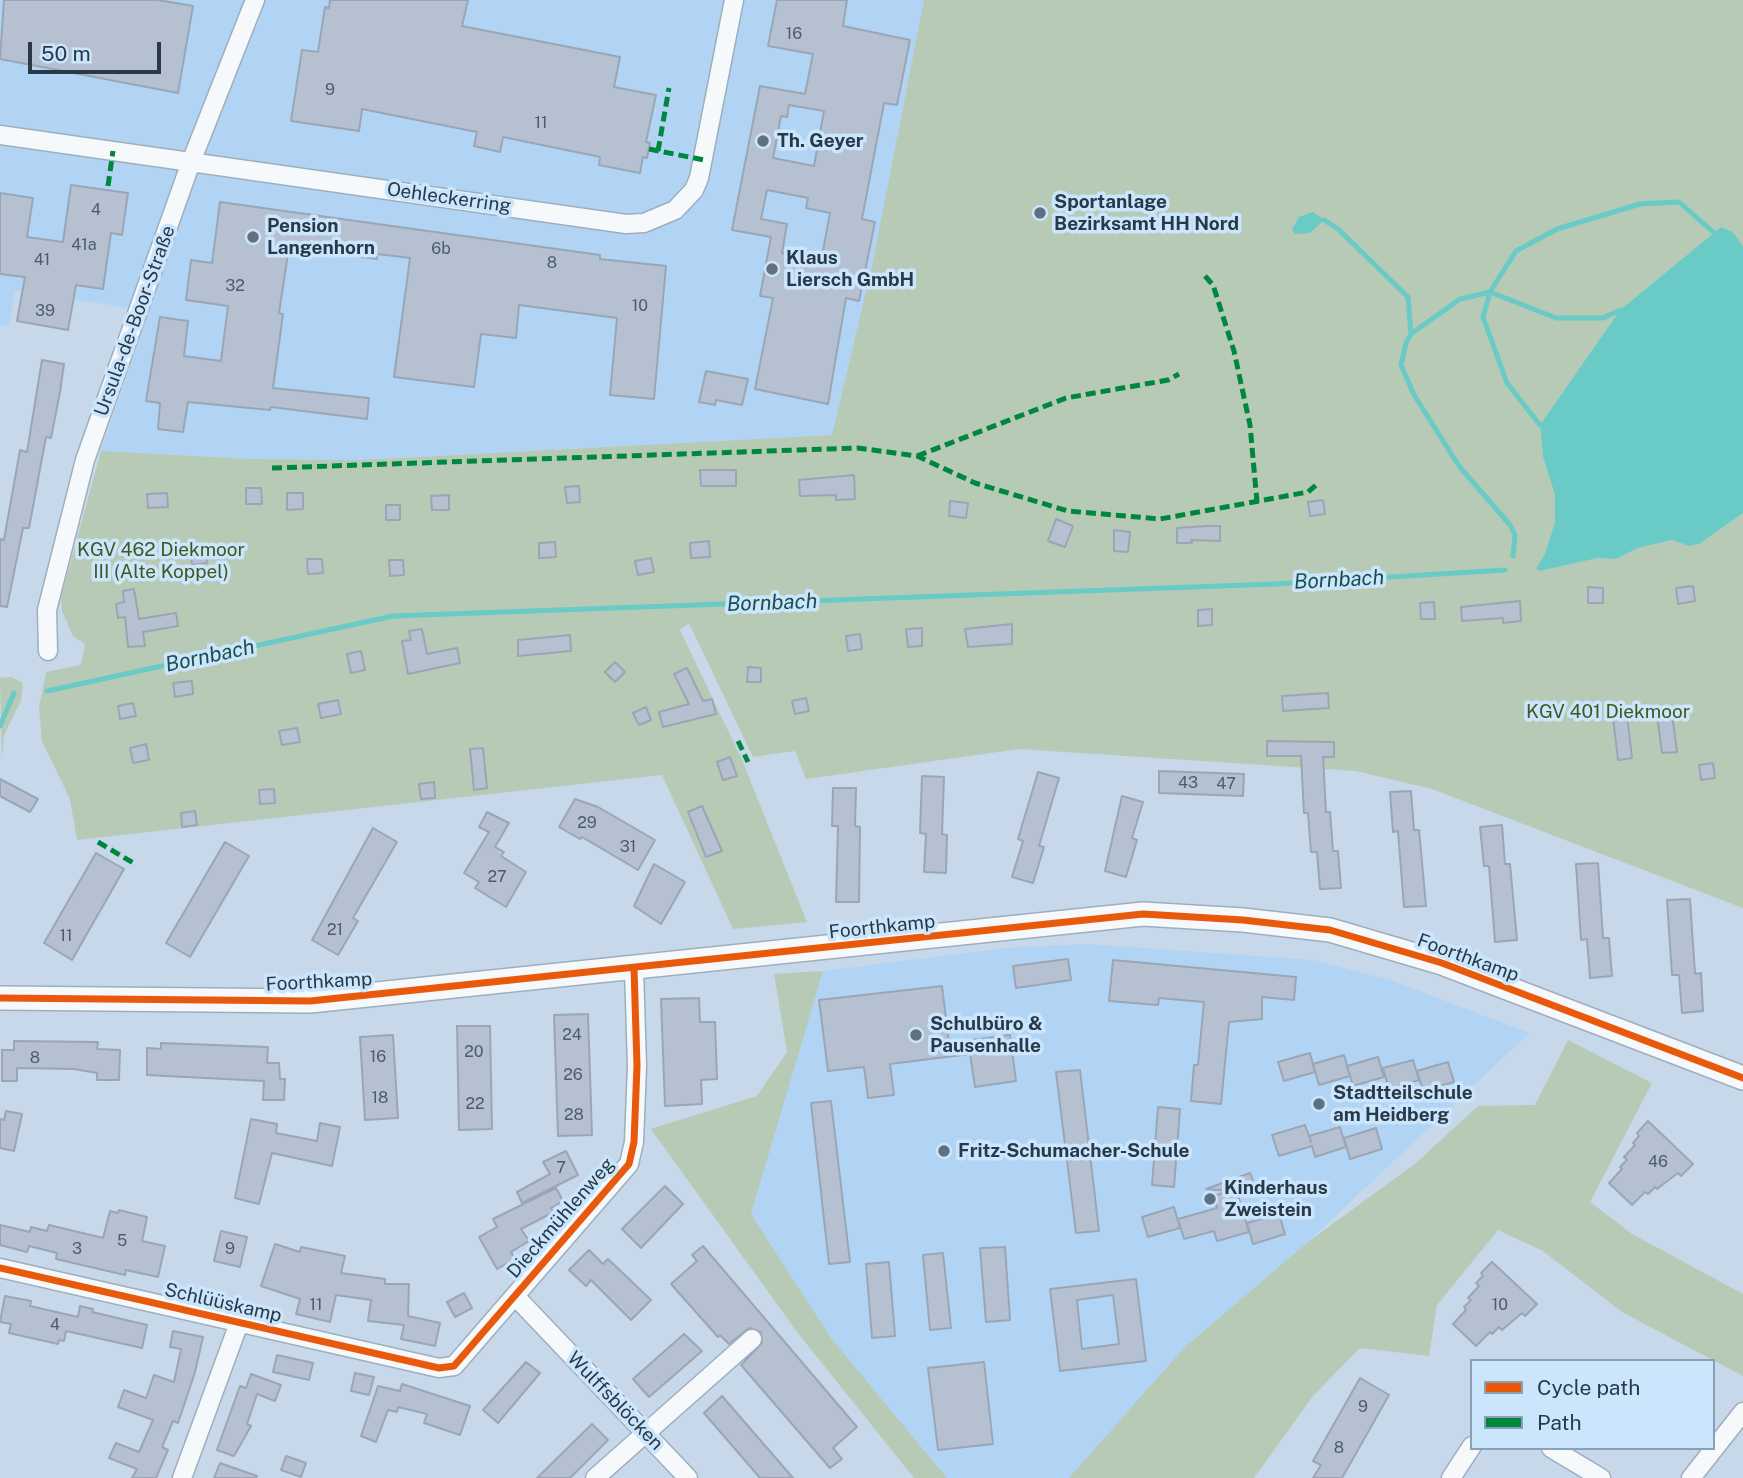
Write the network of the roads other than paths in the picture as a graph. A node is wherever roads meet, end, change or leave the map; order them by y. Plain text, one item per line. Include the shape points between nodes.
1 (255, 0) edge
2 (734, 0) edge
3 (0, 135) edge
4 (191, 162) junction
5 (48, 651) dead end
6 (634, 968) junction
7 (0, 998) edge
8 (1743, 1078) edge
9 (0, 1268) edge
10 (515, 1296) junction
11 (239, 1323) junction
12 (541, 1324) joint
13 (752, 1339) dead end
14 (439, 1368) joint
15 (1743, 1412) edge
16 (645, 1433) junction
17 (1715, 1447) edge
18 (1470, 1449) edge
19 (1554, 1450) edge
20 (1712, 1450) edge
21 (182, 1478) edge
22 (596, 1478) edge
23 (688, 1478) edge
24 (1451, 1478) edge
25 (1601, 1478) edge
26 (1690, 1478) edge

1 - 4 street, Ursula-de-Boor-Straße
2 - 4 street, Oehleckerring via 699,178 685,201 654,220 626,224
3 - 4 street, Oehleckerring
4 - 5 street, Ursula-de-Boor-Straße via 85,460 47,610
6 - 7 street, Foorthkamp via 310,1001
6 - 8 street, Foorthkamp via 1143,914 1243,920 1330,930 1442,963
6 - 10 street, Dieckmühlenweg via 638,1066 629,1164
9 - 11 street, Schlüüskamp
10 - 12 street, Dieckmühlenweg
10 - 14 street, Dieckmühlenweg via 454,1367
11 - 14 street, Schlüüskamp
11 - 21 street
12 - 16 street, Wulffsblöcken
13 - 16 street
15 - 17 street
16 - 22 street
16 - 23 street, Wulffsblöcken
18 - 24 street
19 - 25 street
20 - 26 street

